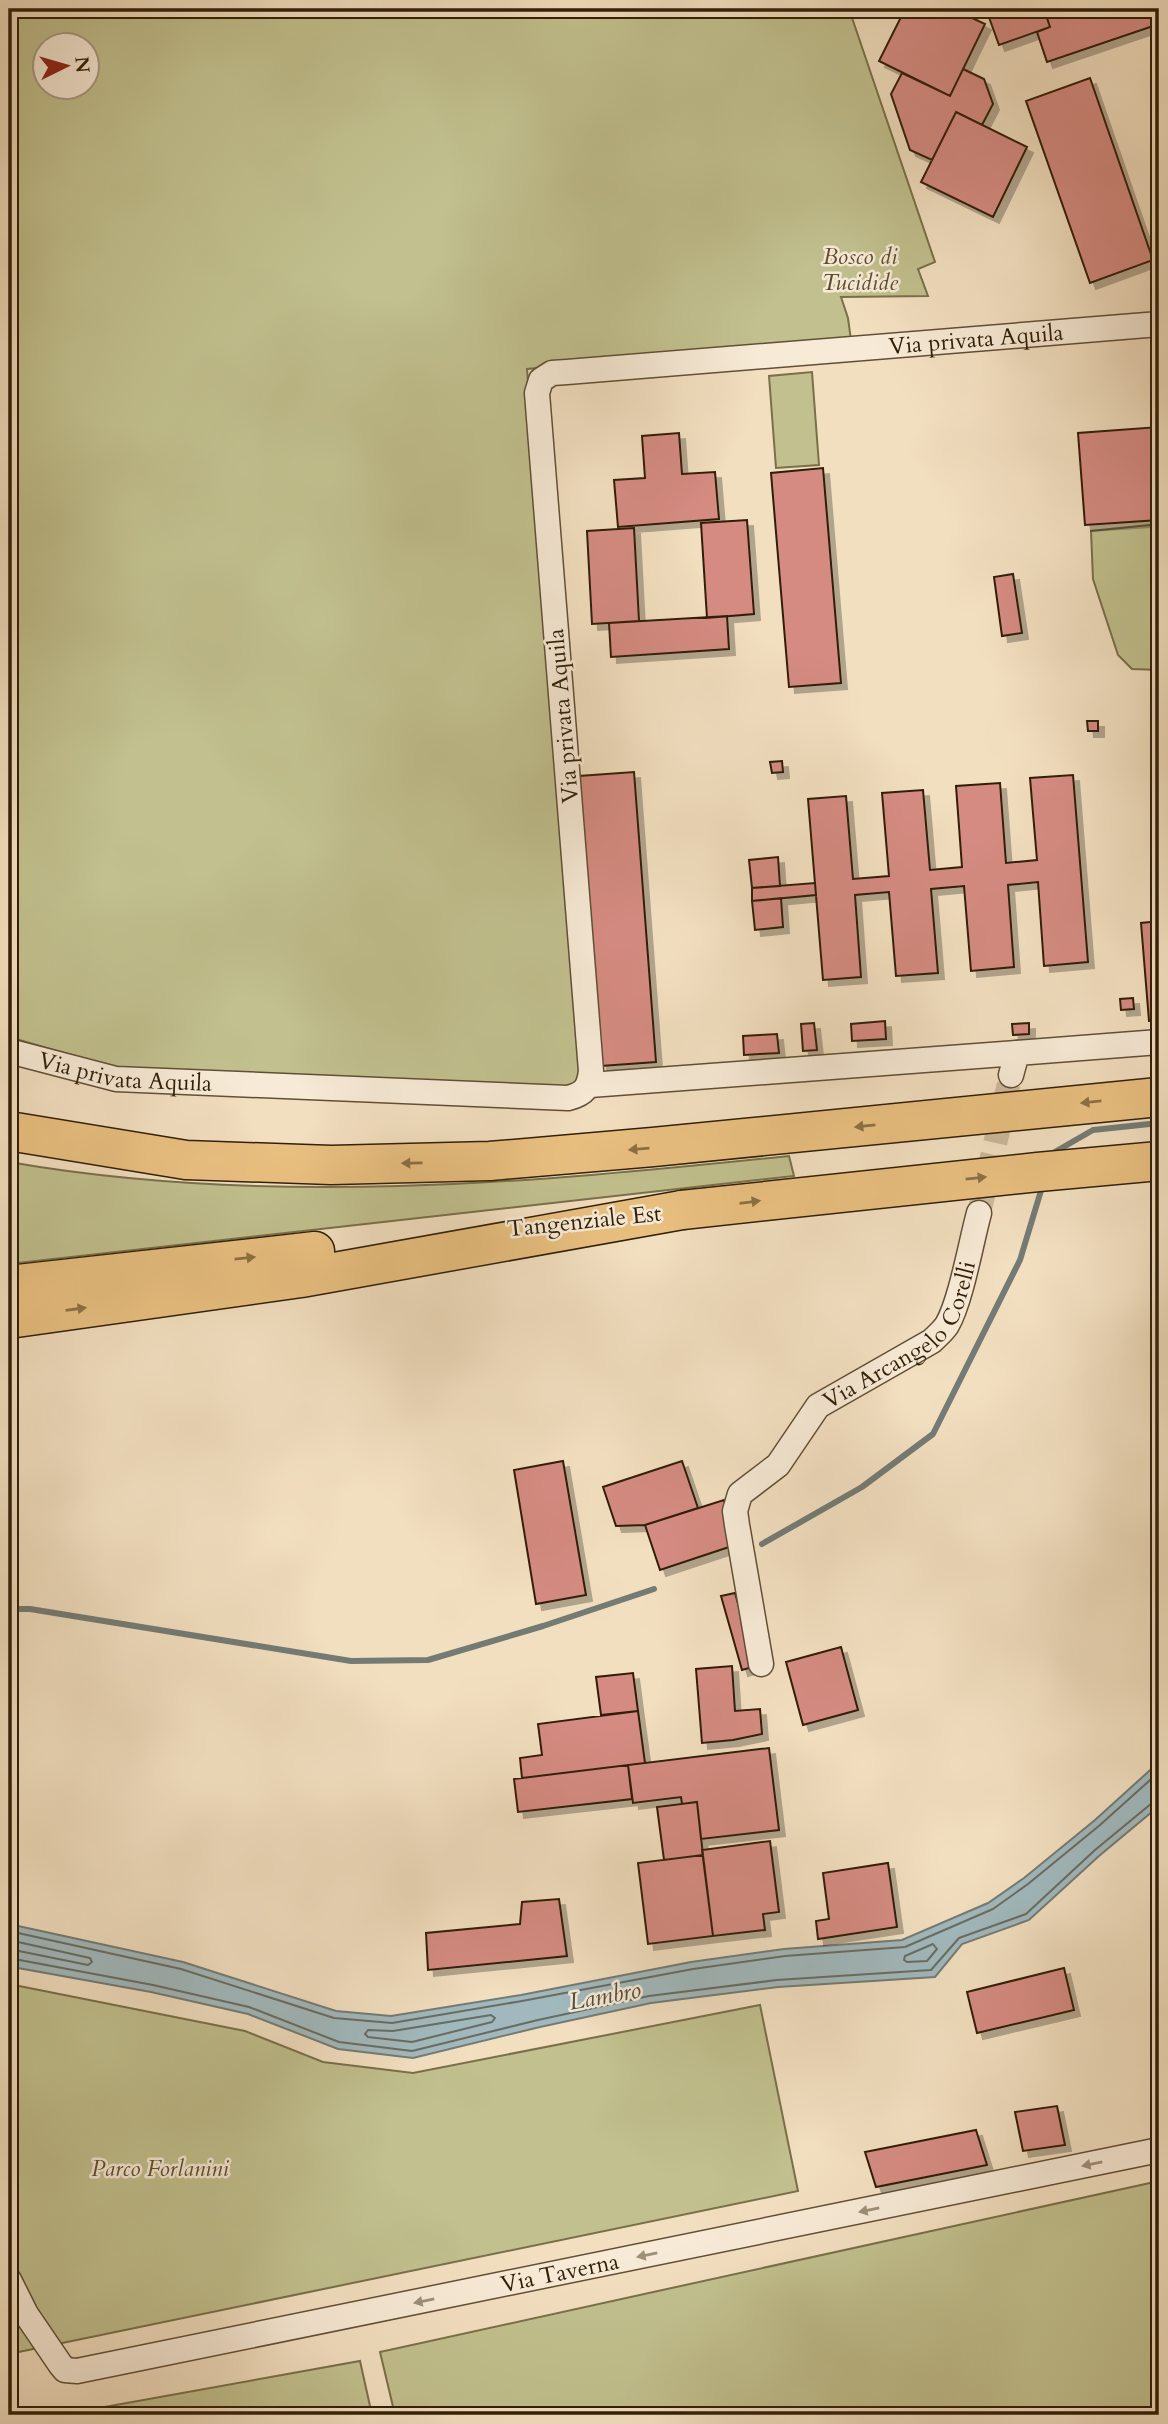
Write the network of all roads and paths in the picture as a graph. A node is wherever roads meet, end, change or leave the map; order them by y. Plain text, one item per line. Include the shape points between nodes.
1 (1159, 324) edge
2 (1159, 1042) edge
3 (9, 1051) edge
4 (590, 1085) junction
5 (1159, 1097) edge
6 (9, 1132) edge
7 (1159, 1161) edge
8 (979, 1213) tunnel mouth
9 (179, 1281) junction
10 (9, 1285) edge
11 (9, 1319) edge
12 (761, 1664) dead end
13 (1159, 2150) edge
14 (9, 2280) edge

1 - 4 street, Via privata Aquila via 552,373 541,380 537,393
2 - 4 street via 1014,1064
3 - 4 street, Via privata Aquila via 116,1079 568,1098 580,1095
5 -> 6 highway, bridge via 490,1161 331,1165 186,1160
9 -> 7 highway, Tangenziale Est, bridge via 682,1210
8 - 12 street, Via Arcangelo Corelli via 952,1314 941,1332 818,1406 778,1465 740,1494 735,1511
9 - 10 highway, Tangenziale Est
11 -> 9 highway
13 -> 14 street, Via Taverna via 77,2371 65,2370 26,2314

